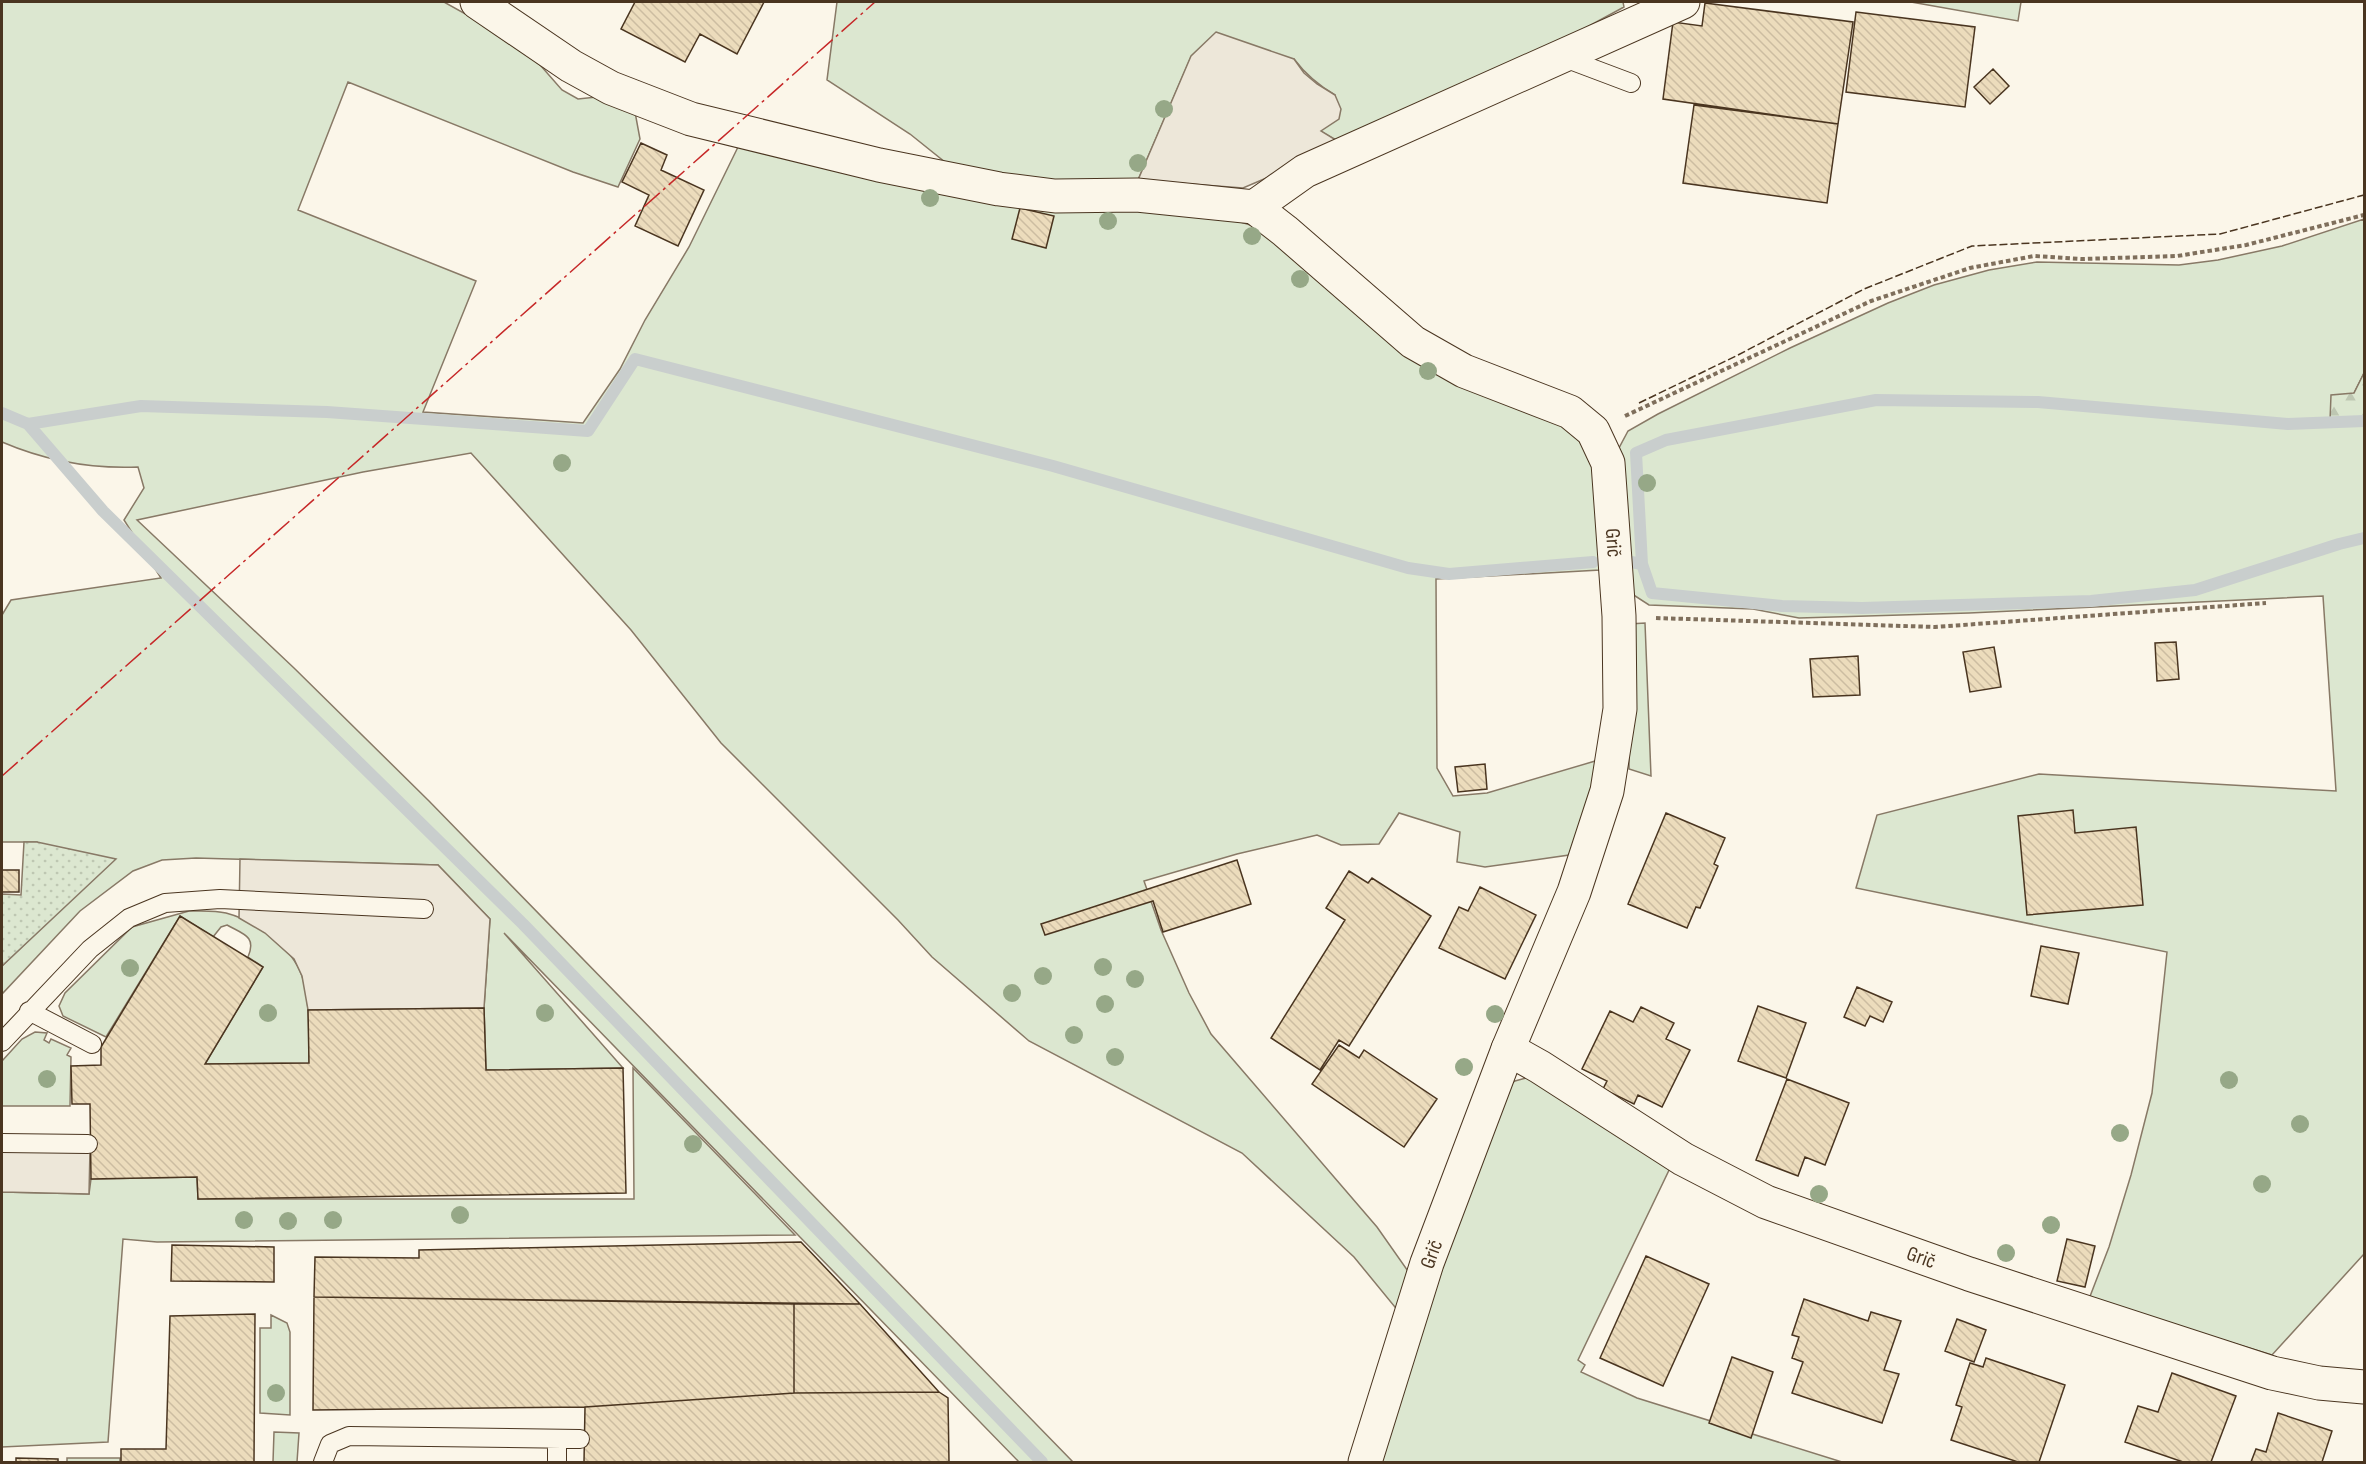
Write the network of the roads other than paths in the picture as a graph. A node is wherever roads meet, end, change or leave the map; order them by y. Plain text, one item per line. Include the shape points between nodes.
1 (477, 2) edge
2 (1683, 2) edge
3 (1560, 56) junction
4 (1630, 83) dead end
5 (1254, 207) junction
6 (424, 909) dead end
7 (29, 1011) junction
8 (2, 1041) edge
9 (92, 1044) dead end
10 (1508, 1049) junction
11 (2, 1143) edge
12 (88, 1144) dead end
13 (2364, 1387) edge
14 (557, 1439) junction
15 (580, 1439) dead end
16 (323, 1462) edge
17 (557, 1462) edge
18 (1365, 1462) edge

1 - 5 street via 571,66 611,88 691,119 879,165 999,189 1055,196 1137,195
2 - 3 street
3 - 4 lane
3 - 5 street via 1305,171
5 - 10 street, Grič via 1413,342 1464,371 1570,412 1593,431 1608,463 1619,616 1620,709 1607,791 1574,892
6 - 7 lane via 220,899 165,903 129,918 90,949
7 - 8 lane
7 - 9 lane
10 - 13 street, Grič via 1683,1159 1766,1202 1969,1274 2272,1373
10 - 18 street, Grič via 1427,1263
11 - 12 lane
14 - 15 lane
14 - 16 lane via 349,1436 330,1444
14 - 17 lane

